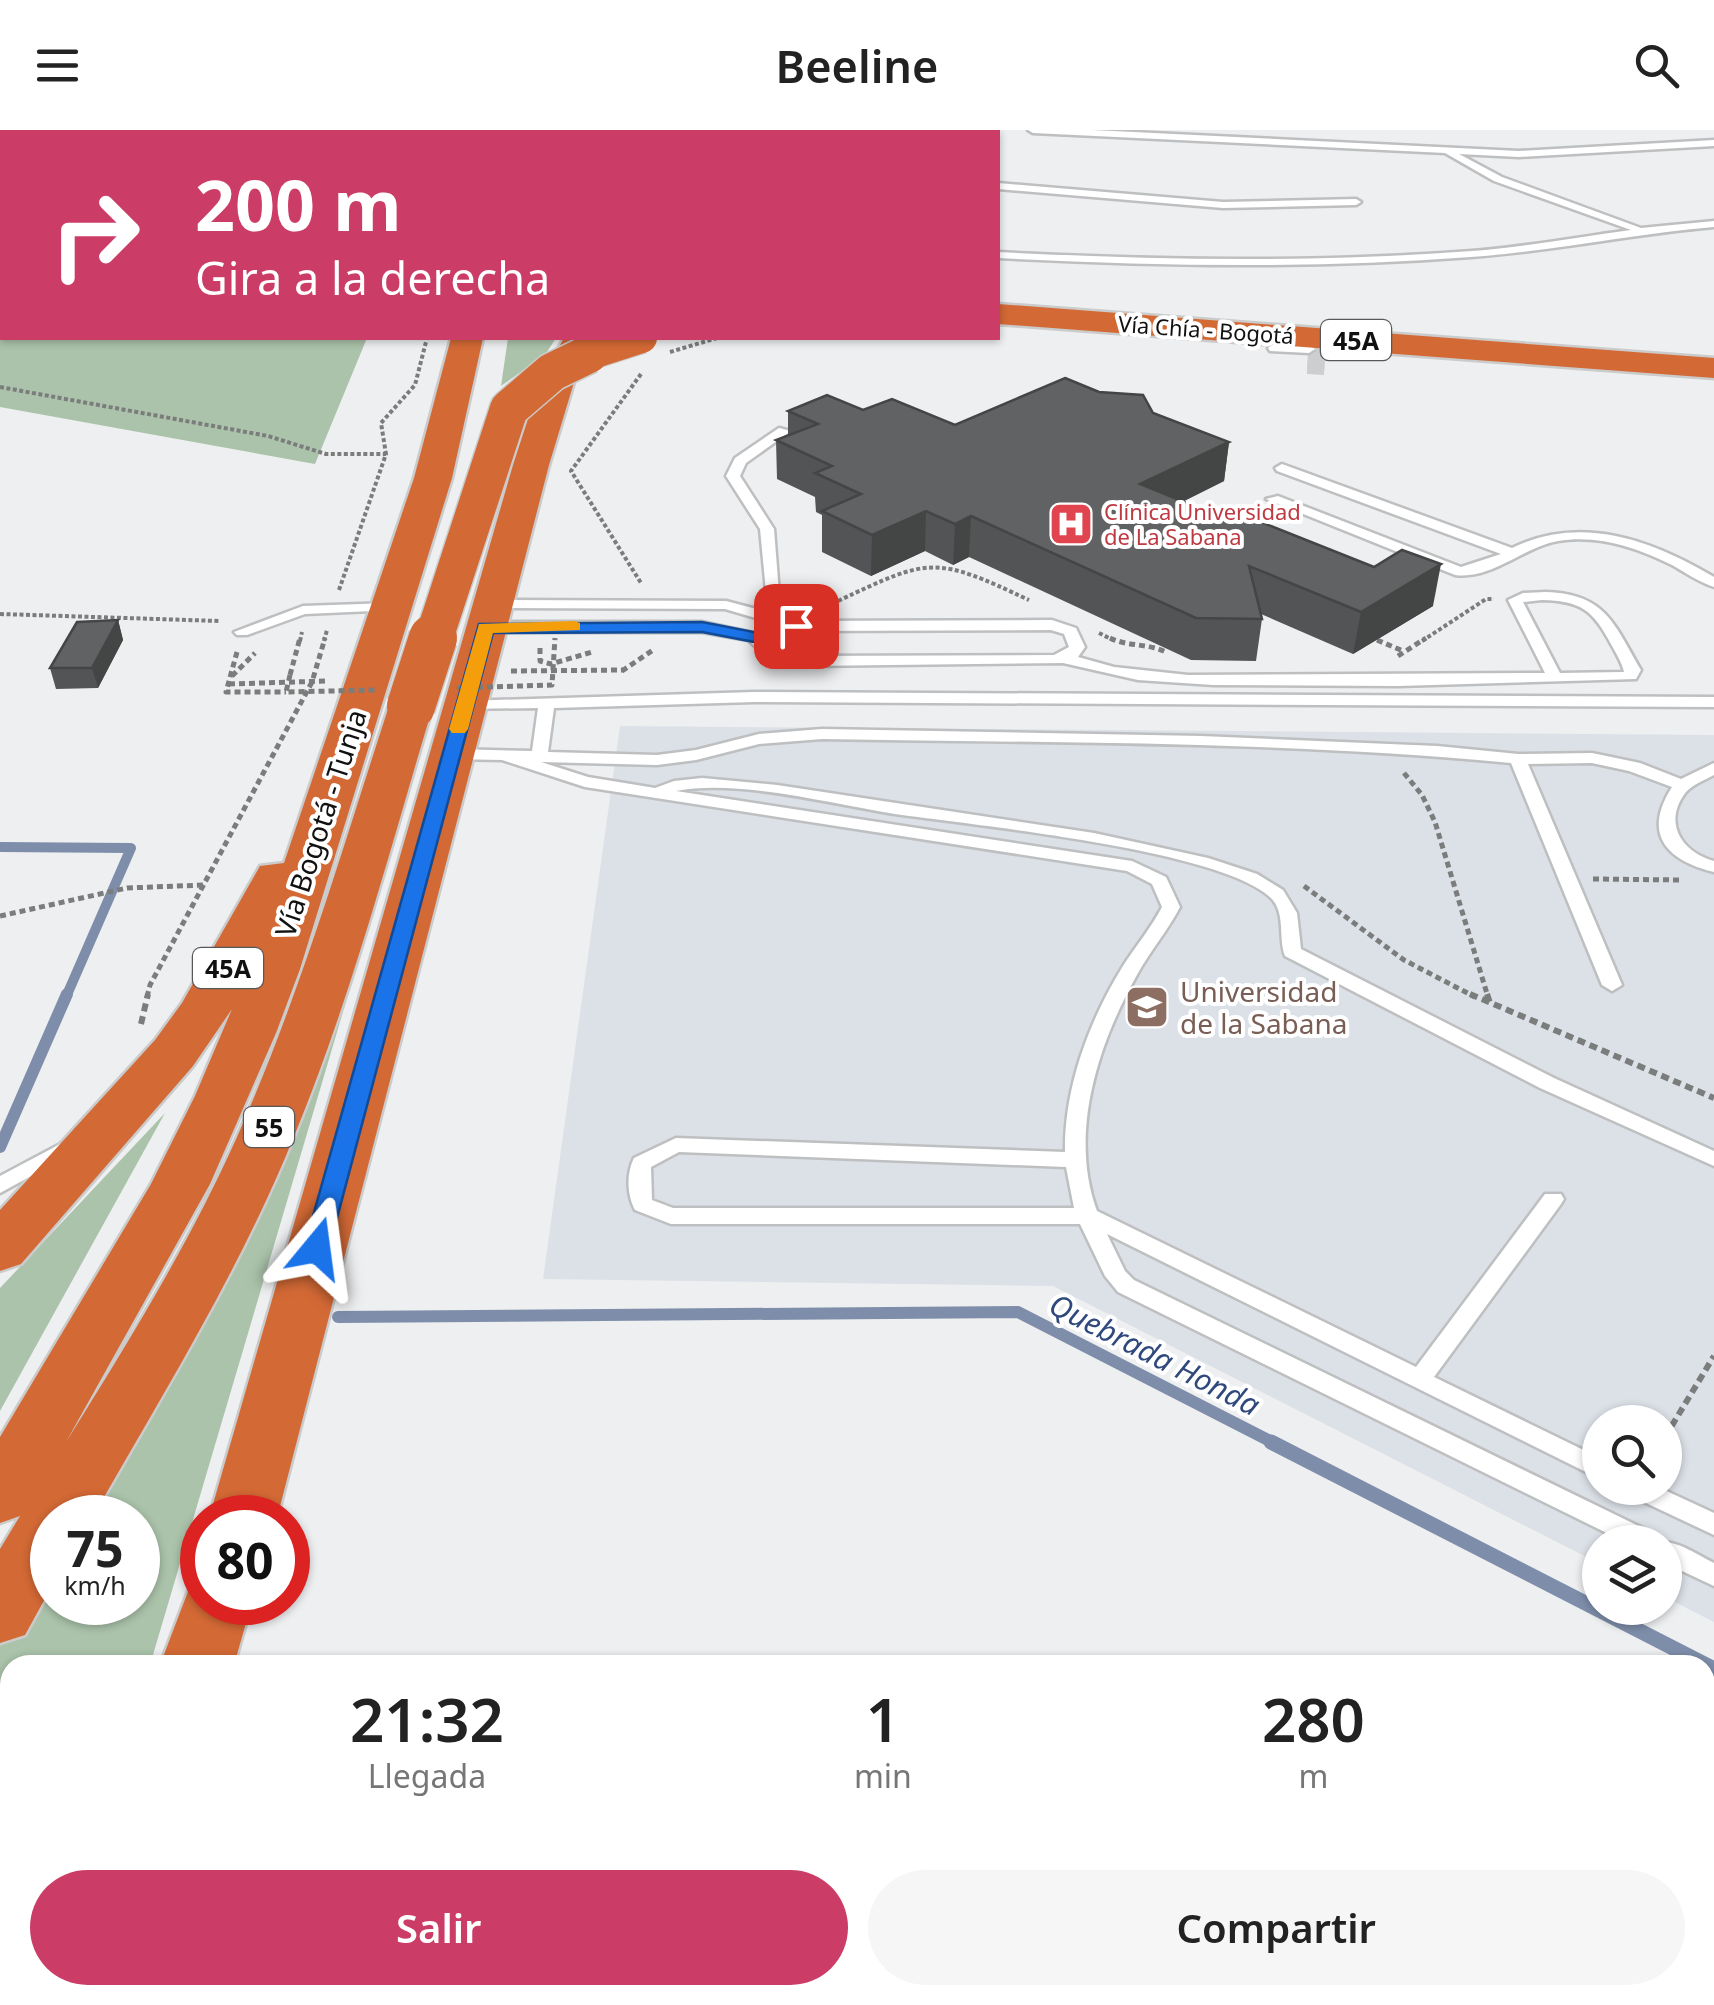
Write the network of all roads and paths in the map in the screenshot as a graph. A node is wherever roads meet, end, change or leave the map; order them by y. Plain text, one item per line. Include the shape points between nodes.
1 (1033, 130) edge
2 (1714, 143) edge
3 (1444, 150) junction
4 (1000, 186) edge
5 (1356, 202) dead end
6 (1714, 224) edge
7 (1638, 229) junction
8 (1000, 254) edge
9 (1000, 314) edge
10 (1000, 332) edge
11 (1099, 338) junction
12 (425, 340) edge
13 (466, 340) edge
14 (579, 340) edge
15 (708, 340) edge
16 (654, 352) edge
17 (1321, 352) junction
18 (1714, 368) edge
19 (1714, 381) edge
20 (0, 387) edge
21 (784, 431) edge
22 (386, 454) junction
23 (1282, 468) dead end
24 (1273, 499) dead end
25 (1512, 553) junction
26 (1714, 583) edge
27 (1515, 600) junction
28 (644, 604) junction
29 (827, 606) dead end
30 (1042, 606) dead end
31 (334, 607) junction
32 (390, 607) junction
33 (0, 614) edge
34 (488, 616) junction
35 (771, 616) junction
36 (641, 626) junction
37 (796, 626) junction
38 (1094, 631) dead end
39 (242, 632) junction
40 (752, 637) junction
41 (1377, 640) edge
42 (659, 641) dead end
43 (1404, 652) junction
44 (1171, 654) dead end
45 (1066, 658) junction
46 (1390, 661) dead end
47 (1555, 678) junction
48 (606, 680) dead end
49 (312, 682) junction
50 (229, 684) junction
51 (286, 692) dead end
52 (414, 698) junction
53 (1714, 702) edge
54 (547, 703) junction
55 (1379, 748) junction
56 (452, 754) junction
57 (504, 756) junction
58 (540, 758) junction
59 (1518, 759) junction
60 (338, 760) junction
61 (1714, 768) edge
62 (1682, 785) junction
63 (646, 793) junction
64 (952, 817) junction
65 (943, 837) junction
66 (1714, 867) edge
67 (1567, 878) junction
68 (1696, 880) dead end
69 (204, 885) junction
70 (0, 916) edge
71 (1612, 986) dead end
72 (1490, 1004) dead end
73 (120, 1118) junction
74 (1714, 1158) edge
75 (1075, 1160) junction
76 (1, 1185) edge
77 (1553, 1198) dead end
78 (1089, 1216) junction
79 (0, 1248) edge
80 (1714, 1356) edge
81 (1418, 1380) junction
82 (1682, 1408) edge
83 (1582, 1460) edge
84 (0, 1494) edge
85 (69, 1495) edge
86 (249, 1495) edge
87 (1674, 1505) edge
88 (1714, 1524) edge
89 (1613, 1525) edge
90 (1682, 1559) edge
91 (30, 1561) edge
92 (1714, 1575) edge
93 (0, 1613) edge
94 (209, 1625) edge
95 (200, 1655) edge

1 - 3 lane
2 - 3 lane via 1557,154
3 - 7 lane via 1498,179
4 - 5 lane via 1223,206
6 - 7 lane
7 - 8 lane via 1525,250 1450,255 1133,262
9 - 18 highway, Vía Chía - Bogotá / 45A
10 - 11 highway
11 - 17 highway
11 - 17 highway
12 - 22 path via 414,385 381,423
13 - 32 highway, Vía Bogotá - Tunja / 55
14 - 34 highway, Vía Bogotá - Tunja / 55 via 558,379
15 - 16 path
16 - 28 path via 571,472 645,589
16 - 52 highway, bridge via 596,352 552,372 510,409
17 - 19 highway
20 - 22 path via 268,436 326,454
21 - 35 lane via 740,461 734,476 767,529
22 - 31 path
23 - 25 lane
24 - 25 lane via 1460,572
25 - 26 lane via 1551,537 1595,535 1653,552
27 - 43 path via 1486,599
27 - 47 lane
27 - 47 lane via 1588,600 1633,670 1624,677
28 - 34 lane
28 - 35 lane via 726,605
28 - 36 lane
29 - 30 path via 914,565 940,562
31 - 32 lane
31 - 39 lane via 282,615
31 - 49 path
32 - 52 highway, Vía Bogotá - Tunja / 55
33 - 39 path via 245,622
34 - 36 lane
34 - 52 highway, Vía Bogotá - Tunja / 55
35 - 37 lane
35 - 40 lane via 749,621 744,631
36 - 40 lane via 716,628
37 - 40 lane via 785,639
37 - 45 lane via 1052,624 1076,636 1078,647
38 - 44 path via 1129,647 1154,646
39 - 50 path
40 - 45 lane via 772,654 806,661
41 - 43 path
42 - 48 path
43 - 46 path
45 - 47 lane via 1120,674 1174,679
49 - 50 path
49 - 52 path
49 - 69 path
50 - 51 path via 226,692
52 - 54 lane
52 - 56 highway, Vía Bogotá - Tunja / 55
52 - 60 highway, Vía Bogotá - Tunja / 55
52 - 85 highway, 55 via 264,1140 190,1290
53 - 54 lane
54 - 58 lane
55 - 58 lane via 822,734 759,738 676,759
55 - 59 lane
55 - 72 path via 1422,795 1435,822
56 - 57 lane
56 - 86 highway, Vía Bogotá - Tunja / 55
57 - 58 lane
57 - 63 lane via 569,779
59 - 62 lane via 1612,761
59 - 67 lane
60 - 73 highway, 45A via 206,1008
60 - 84 highway, Vía Bogotá - Tunja / 55 via 274,969 204,1136
61 - 62 lane
62 - 66 lane via 1667,815 1668,836 1680,853
63 - 64 lane via 703,783
63 - 65 lane
64 - 65 lane
64 - 74 lane via 1157,850 1260,882 1278,896 1289,918 1292,952 1547,1083
65 - 75 lane via 1132,866 1160,880 1168,894 1171,907 1162,928 1127,976 1084,1074
67 - 68 path
67 - 71 lane
69 - 70 path via 127,888
69 - 73 path via 150,985
73 - 76 lane
73 - 79 highway, 45A
75 - 78 lane
75 - 78 lane via 676,1145 642,1163 639,1191 643,1205 671,1216
77 - 81 lane
78 - 81 lane
78 - 89 lane via 1126,1286
80 - 82 path
81 - 83 lane
87 - 88 lane
90 - 92 lane
91 - 93 highway, 55
94 - 95 highway

